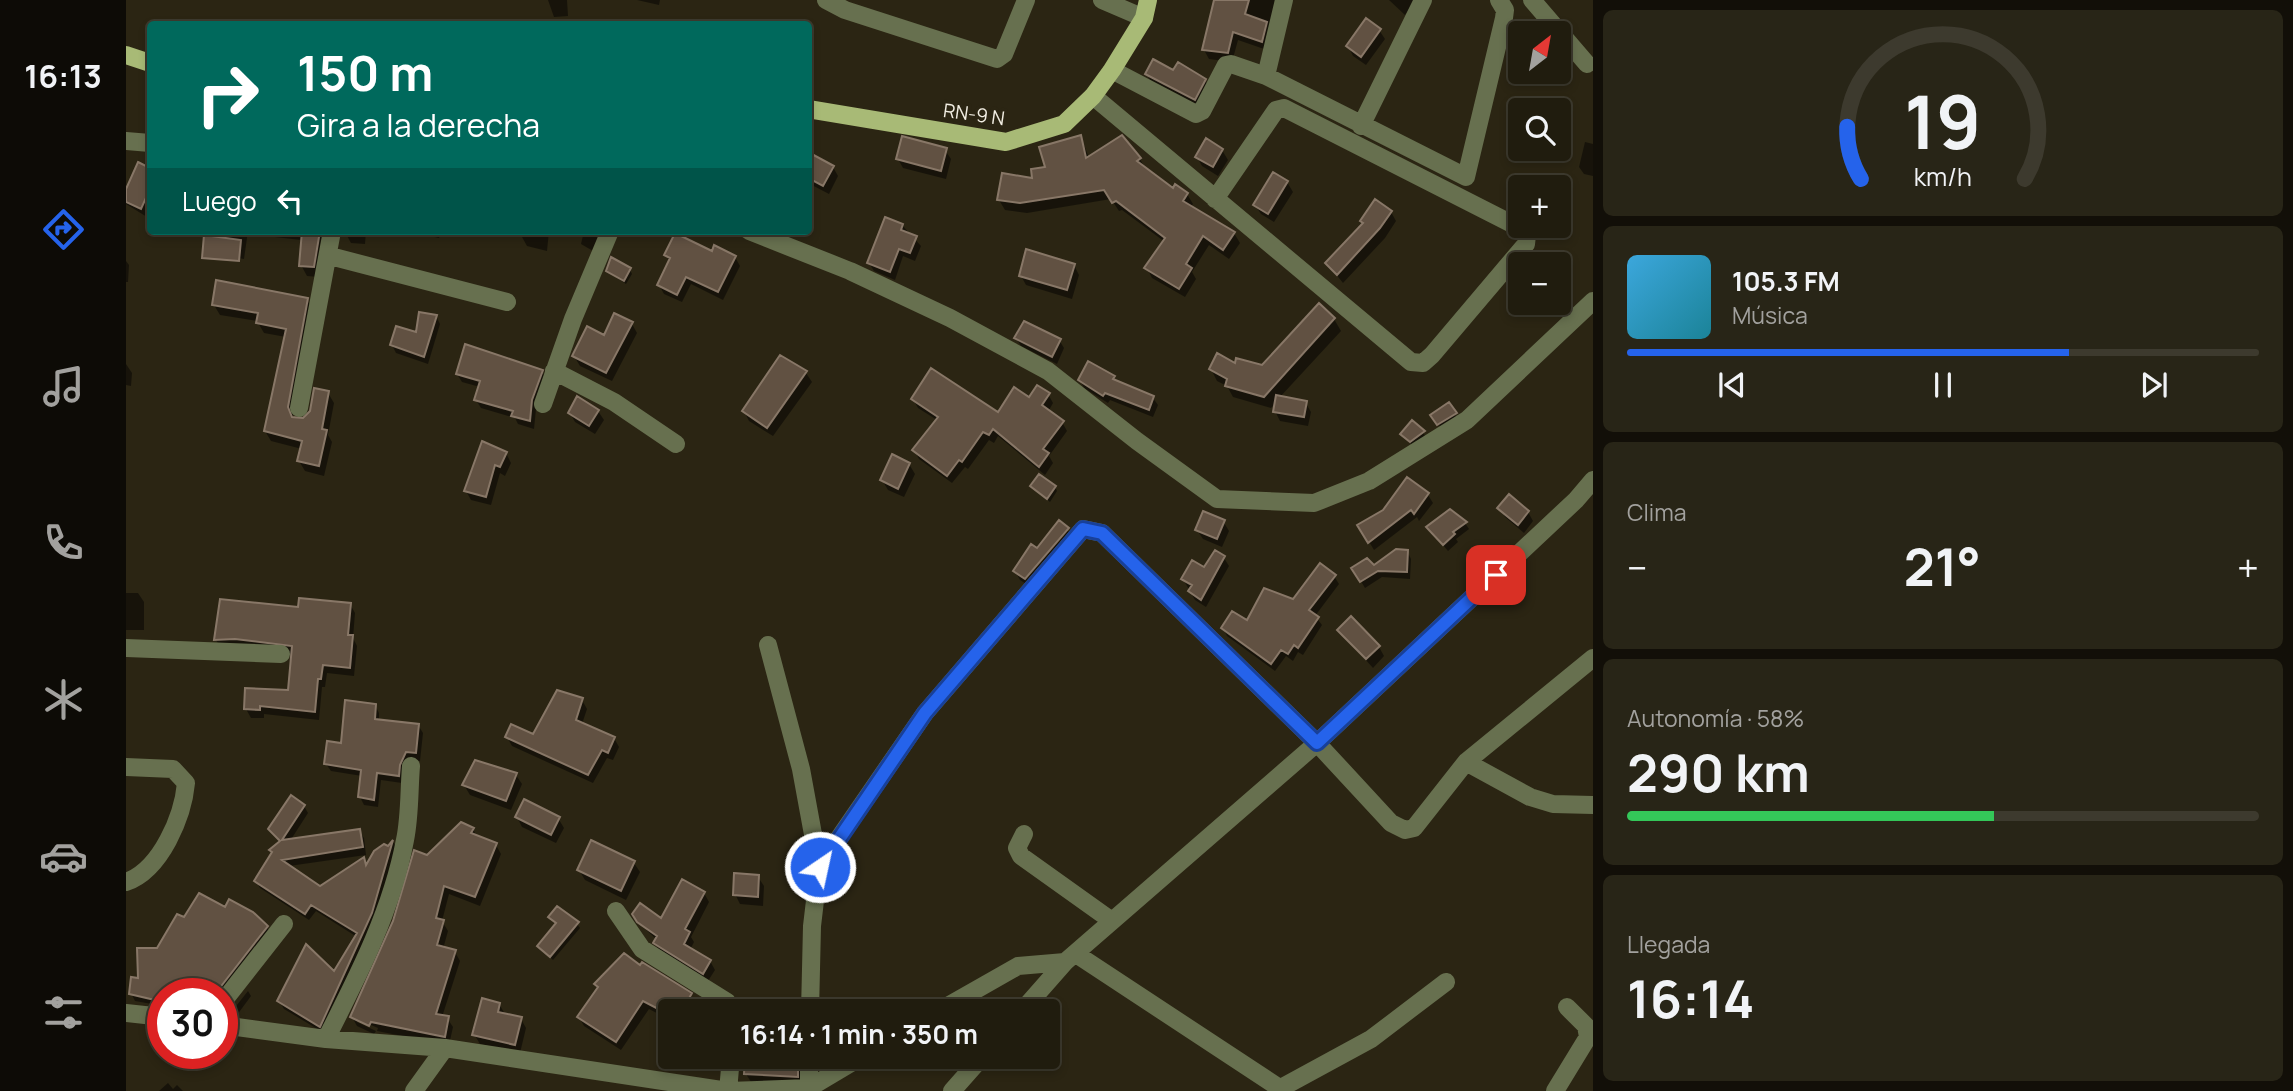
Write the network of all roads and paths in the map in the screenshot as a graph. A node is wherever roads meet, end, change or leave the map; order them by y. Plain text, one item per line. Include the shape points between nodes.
1 (826, 0) edge
2 (1026, 0) edge
3 (1102, 0) edge
4 (1284, 0) edge
5 (1423, 0) edge
6 (1499, 0) edge
7 (1532, 0) edge
8 (1146, 9) edge
9 (126, 55) edge
10 (147, 62) edge
11 (1587, 64) dead end
12 (1112, 70) junction
13 (1266, 76) junction
14 (1093, 96) junction
15 (812, 110) edge
16 (1361, 126) junction
17 (126, 141) edge
18 (147, 143) edge
19 (1215, 199) junction
20 (332, 235) edge
21 (608, 235) edge
22 (759, 235) edge
23 (330, 256) junction
24 (1593, 301) edge
25 (507, 302) dead end
26 (554, 371) junction
27 (543, 404) dead end
28 (299, 408) dead end
29 (676, 444) dead end
30 (1593, 480) edge
31 (768, 645) dead end
32 (126, 648) edge
33 (281, 654) dead end
34 (1593, 659) edge
35 (1317, 743) junction
36 (1466, 762) junction
37 (411, 766) dead end
38 (126, 767) edge
39 (1593, 805) edge
40 (1024, 834) dead end
41 (820, 867) junction
42 (126, 882) edge
43 (616, 911) dead end
44 (1112, 921) junction
45 (285, 924) dead end
46 (1070, 958) junction
47 (1446, 982) dead end
48 (238, 983) edge
49 (721, 999) edge
50 (810, 999) edge
51 (960, 999) edge
52 (1033, 999) edge
53 (1567, 1006) dead end
54 (126, 1013) edge
55 (147, 1015) edge
56 (238, 1027) edge
57 (326, 1039) junction
58 (445, 1048) junction
59 (730, 1069) edge
60 (809, 1069) edge
61 (841, 1069) edge
62 (971, 1069) edge
63 (809, 1088) junction
64 (1283, 1090) edge
65 (414, 1091) edge
66 (728, 1091) edge
67 (952, 1091) edge
68 (1555, 1091) edge

1 - 2 street via 997,59 1004,54
3 - 8 street
4 - 13 street
5 - 16 street
6 - 16 street via 1504,18 1466,177
7 - 11 street
8 - 12 main road, RN-9 N
9 - 10 main road
12 - 13 street via 1196,114 1202,111 1226,65
12 - 14 main road, RN-9 N
13 - 16 street
14 - 15 main road, RN-9 N via 1065,124 1006,142
14 - 19 street
17 - 18 street
19 - 19 street via 1411,362 1423,363 1526,244 1527,235 1520,228 1284,108 1276,110
20 - 23 street
21 - 26 street
22 - 24 street via 925,306 1048,371 1217,499 1314,503 1369,481 1467,420
23 - 25 street
23 - 28 street
26 - 27 street
26 - 29 street via 614,402
30 - 35 street
31 - 41 street via 802,769
32 - 33 street
34 - 36 street
35 - 36 street via 1391,823 1405,830 1414,828
35 - 41 street via 1102,533 1083,529 925,713
35 - 44 street
36 - 39 street via 1530,797 1553,804
37 - 57 street via 401,855 371,946
38 - 42 street via 173,769 186,783 175,830 138,878
40 - 44 street via 1017,848 1021,856
41 - 50 street via 812,926
43 - 49 street via 642,949
44 - 46 street
45 - 48 street
46 - 51 street via 1018,966
46 - 52 street
46 - 64 street
47 - 64 street via 1371,1039
53 - 68 street via 1586,1026 1588,1037
54 - 55 street
56 - 57 street
57 - 58 street
58 - 65 street
58 - 66 street
59 - 66 street
60 - 63 street
61 - 63 street
62 - 67 street
63 - 66 street

